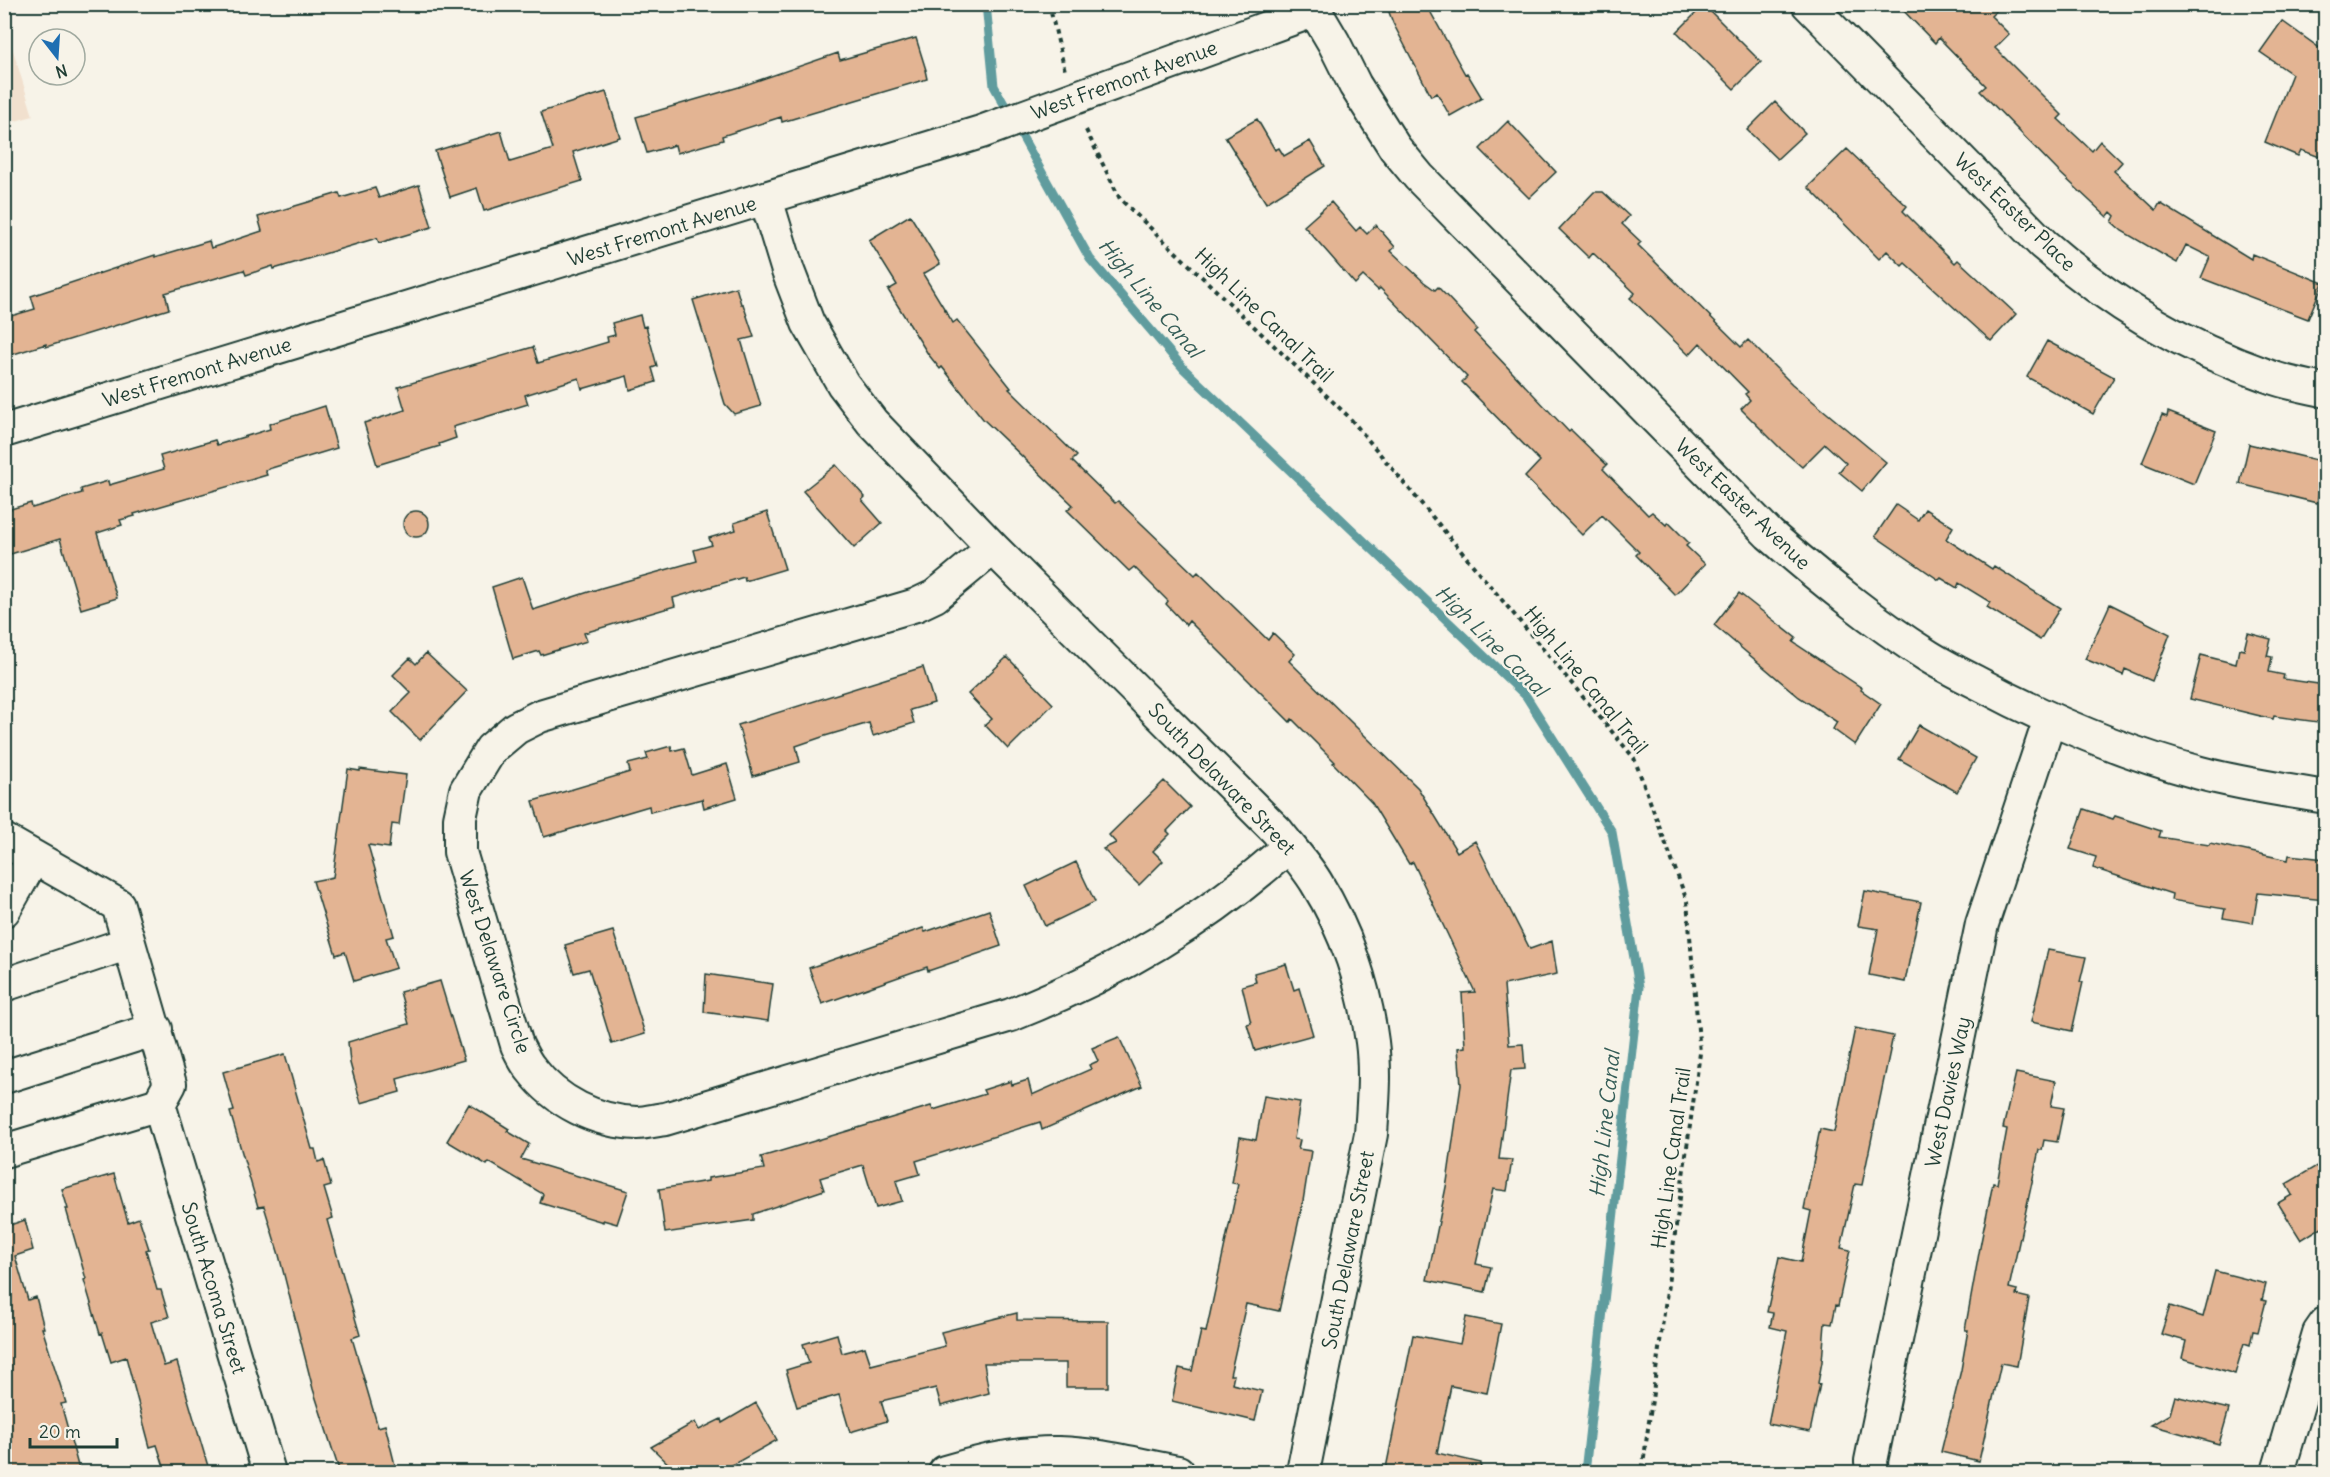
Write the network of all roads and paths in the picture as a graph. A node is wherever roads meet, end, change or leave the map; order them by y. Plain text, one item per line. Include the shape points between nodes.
1 (1049, 4) edge
2 (1809, 4) edge
3 (1312, 8) edge
4 (1067, 78) dead end
5 (1086, 130) dead end
6 (766, 199) junction
7 (2325, 391) edge
8 (4, 431) edge
9 (993, 548) junction
10 (2050, 719) junction
11 (2325, 797) edge
12 (4, 840) edge
13 (1289, 846) junction
14 (34, 857) junction
15 (4, 910) edge
16 (129, 943) junction
17 (4, 986) edge
18 (156, 1029) junction
19 (4, 1077) edge
20 (159, 1104) junction
21 (4, 1150) edge
22 (2325, 1323) edge
23 (269, 1473) edge
24 (945, 1473) edge
25 (1178, 1473) edge
26 (1303, 1473) edge
27 (1642, 1473) edge
28 (1872, 1473) edge
29 (2278, 1473) edge

1 - 4 path
2 - 7 street, West Easter Place via 2043,244 2083,278 2154,326 2211,354 2270,377
3 - 6 street, West Fremont Avenue via 981,132
3 - 10 street, West Easter Avenue via 1360,94 1419,177 1769,534 1887,629 1930,657
5 - 27 path, High Line Canal Trail via 1120,199 1349,417 1634,758 1687,901 1700,1053
6 - 8 street, West Fremont Avenue
6 - 9 street, South Delaware Street via 808,323 843,384 872,422
9 - 13 street, South Delaware Street
9 - 13 street, West Delaware Circle via 935,596 916,605 540,716 516,728 491,749 466,789 460,818 460,852 517,1045 531,1070 560,1098 603,1118 638,1123 665,1119 1011,1015 1064,994 1127,963 1200,917
10 - 11 street, West Easter Avenue via 2099,740 2200,773
10 - 28 street, West Davies Way via 1982,924 1871,1461
12 - 14 street
13 - 26 street, South Delaware Street via 1316,882 1346,941 1361,984 1372,1042 1374,1081 1371,1134
14 - 15 street
14 - 16 street via 118,905
16 - 17 street
16 - 18 street
18 - 19 street
18 - 20 street via 170,1084
20 - 21 street
20 - 23 street, South Acoma Street
22 - 29 street
24 - 25 street via 982,1461 1059,1453

